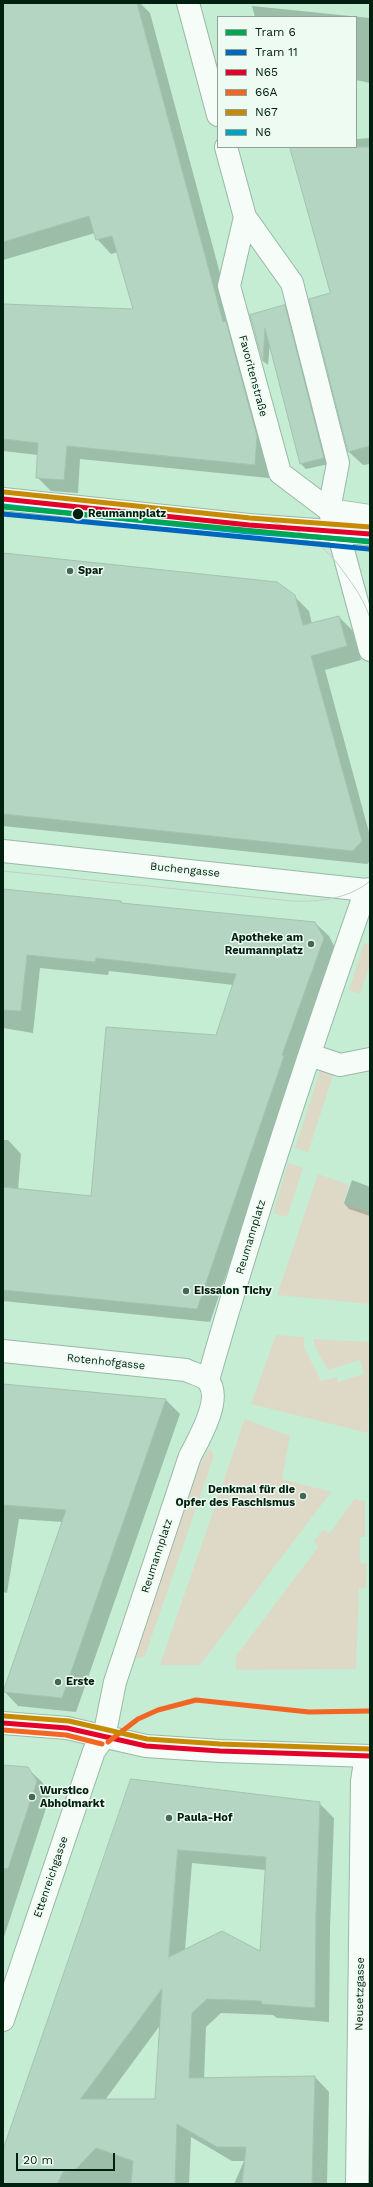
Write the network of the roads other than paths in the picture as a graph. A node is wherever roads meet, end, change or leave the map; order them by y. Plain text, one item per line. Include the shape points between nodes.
1 (188, 3) edge
2 (217, 111) edge
3 (226, 148) edge
4 (245, 217) junction
5 (3, 499) edge
6 (329, 510) junction
7 (370, 516) edge
8 (338, 532) junction
9 (370, 534) edge
10 (370, 650) edge
11 (3, 852) edge
12 (368, 890) edge
13 (310, 1055) junction
14 (370, 1059) edge
15 (3, 1351) edge
16 (208, 1380) junction
17 (3, 1723) edge
18 (104, 1737) junction
19 (368, 1756) edge
20 (3, 2020) edge
21 (358, 2184) edge

1 - 2 street
3 - 4 street, Favoritenstraße
4 - 6 street, Favoritenstraße via 292,283 338,463
4 - 6 street, Favoritenstraße via 229,286 280,473
5 - 8 street
6 - 7 street, Favoritenstraße
6 - 8 street
8 - 9 street
8 - 10 street
11 - 12 street, Buchengasse
12 - 13 street, Reumannplatz
13 - 14 street via 340,1065
13 - 16 street, Reumannplatz
15 - 16 street, Rotenhofgasse via 186,1370
16 - 18 street, Reumannplatz via 213,1401 206,1424 190,1456 115,1682
17 - 18 street via 67,1728
18 - 19 street via 146,1746
18 - 20 street, Ettenreichgasse via 94,1751
19 - 21 street, Neusetzgasse via 362,1781

